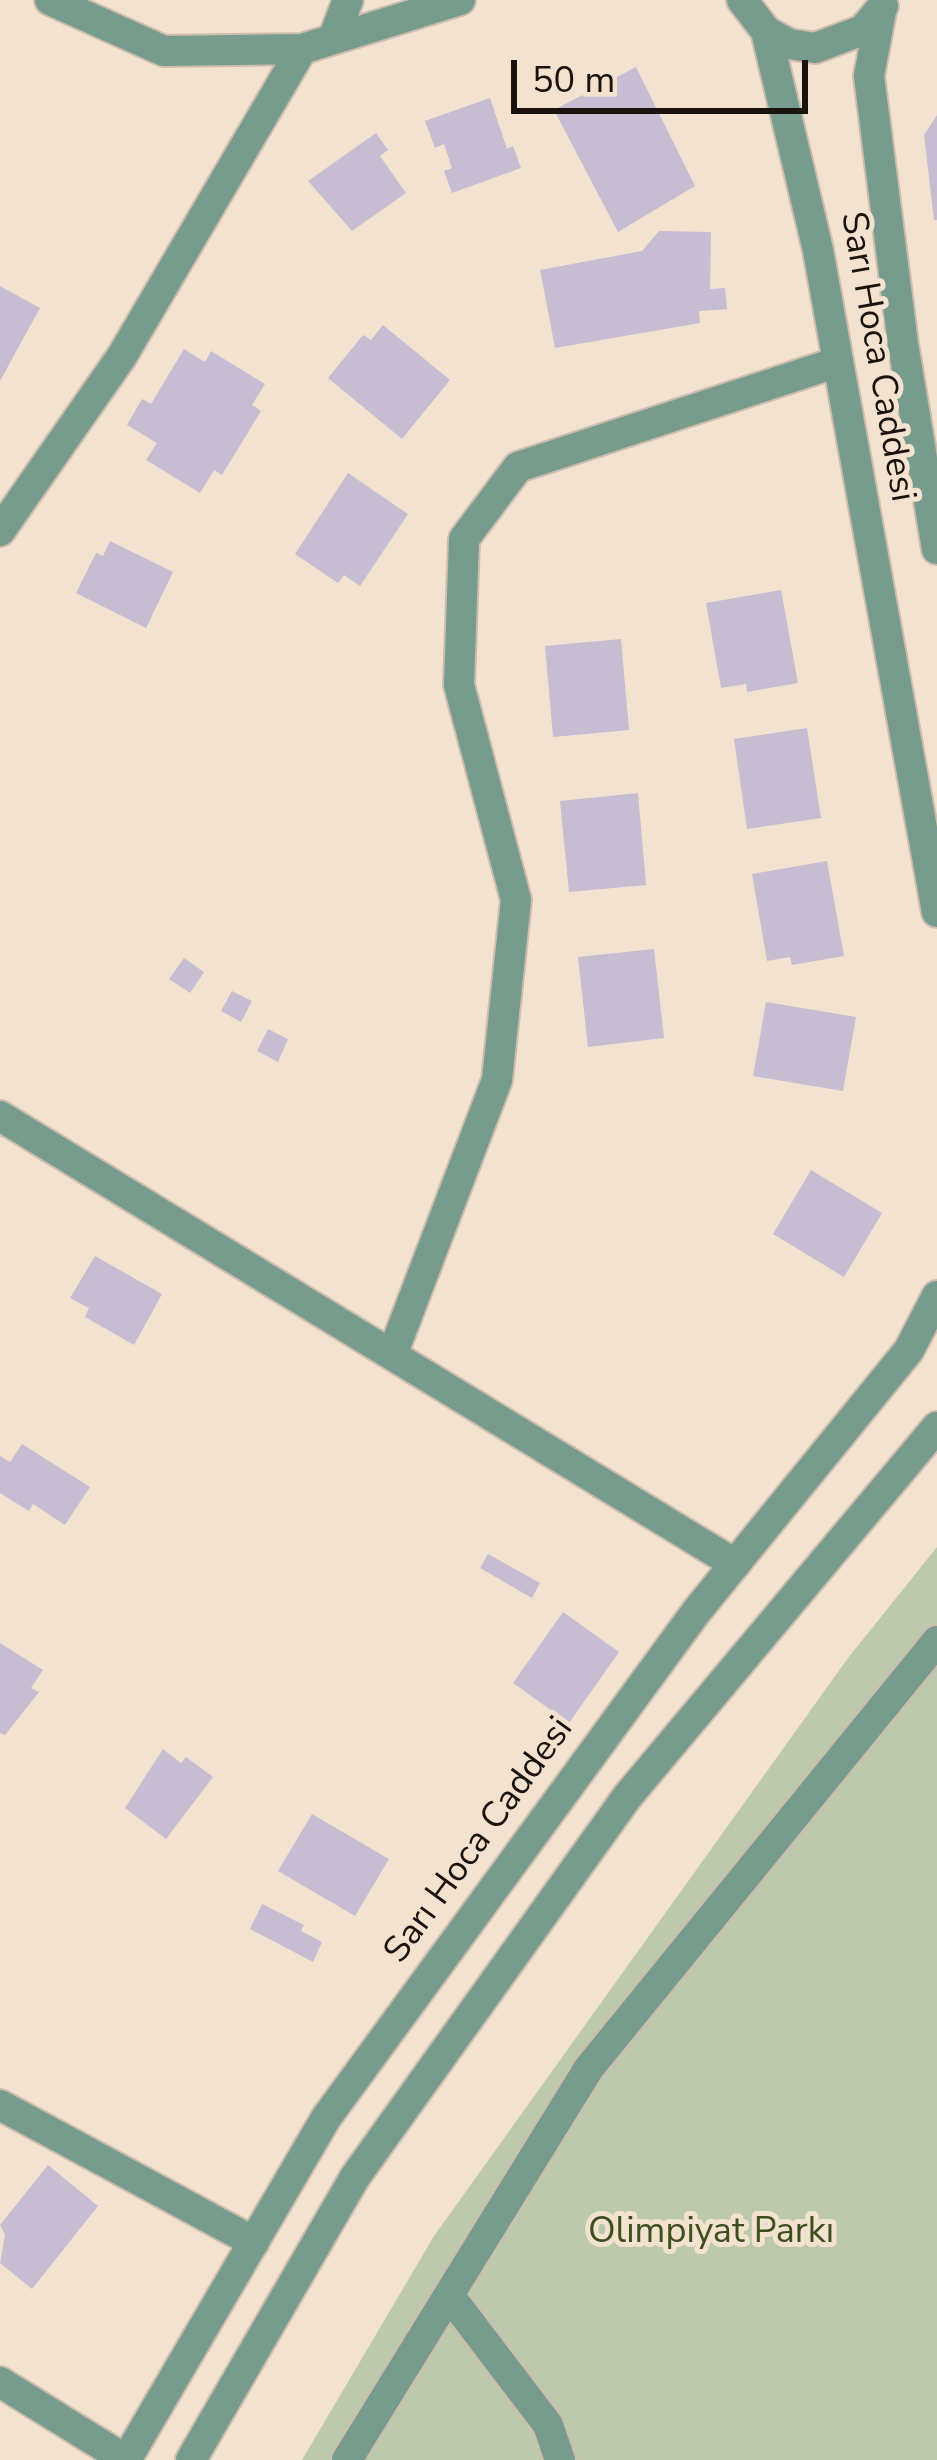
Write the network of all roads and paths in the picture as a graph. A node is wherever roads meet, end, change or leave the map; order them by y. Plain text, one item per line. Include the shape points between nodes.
1 (50, 0) edge
2 (348, 0) edge
3 (460, 0) edge
4 (742, 0) edge
5 (883, 5) edge
6 (766, 31) junction
7 (333, 39) junction
8 (302, 49) junction
9 (838, 362) junction
10 (10, 496) edge
11 (0, 531) edge
12 (937, 548) edge
13 (937, 912) edge
14 (0, 1116) edge
15 (937, 1296) edge
16 (392, 1355) junction
17 (937, 1426) edge
18 (735, 1564) junction
19 (937, 1641) edge
20 (0, 2104) edge
21 (254, 2242) junction
22 (449, 2295) junction
23 (0, 2382) edge
24 (126, 2460) edge
25 (191, 2460) edge
26 (347, 2460) edge
27 (560, 2460) edge

1 - 8 street via 164,51
2 - 7 street
3 - 7 street
4 - 6 street
5 - 6 street via 852,37 815,48
5 - 12 street, Sarı Hoca Caddesi via 869,76
6 - 9 street, Sarı Hoca Caddesi
7 - 8 street
8 - 10 street via 122,356
9 - 13 street, Sarı Hoca Caddesi
9 - 16 street via 518,467 464,539 459,685 516,900 497,1080
10 - 11 street
14 - 16 street
15 - 18 street, Sarı Hoca Caddesi via 910,1350
16 - 18 street
17 - 25 street via 614,1816 355,2176
18 - 21 street, Sarı Hoca Caddesi via 326,2118
19 - 22 street via 590,2068
20 - 21 street
21 - 24 street, Sarı Hoca Caddesi
22 - 26 street
22 - 27 street via 548,2425
23 - 24 street

